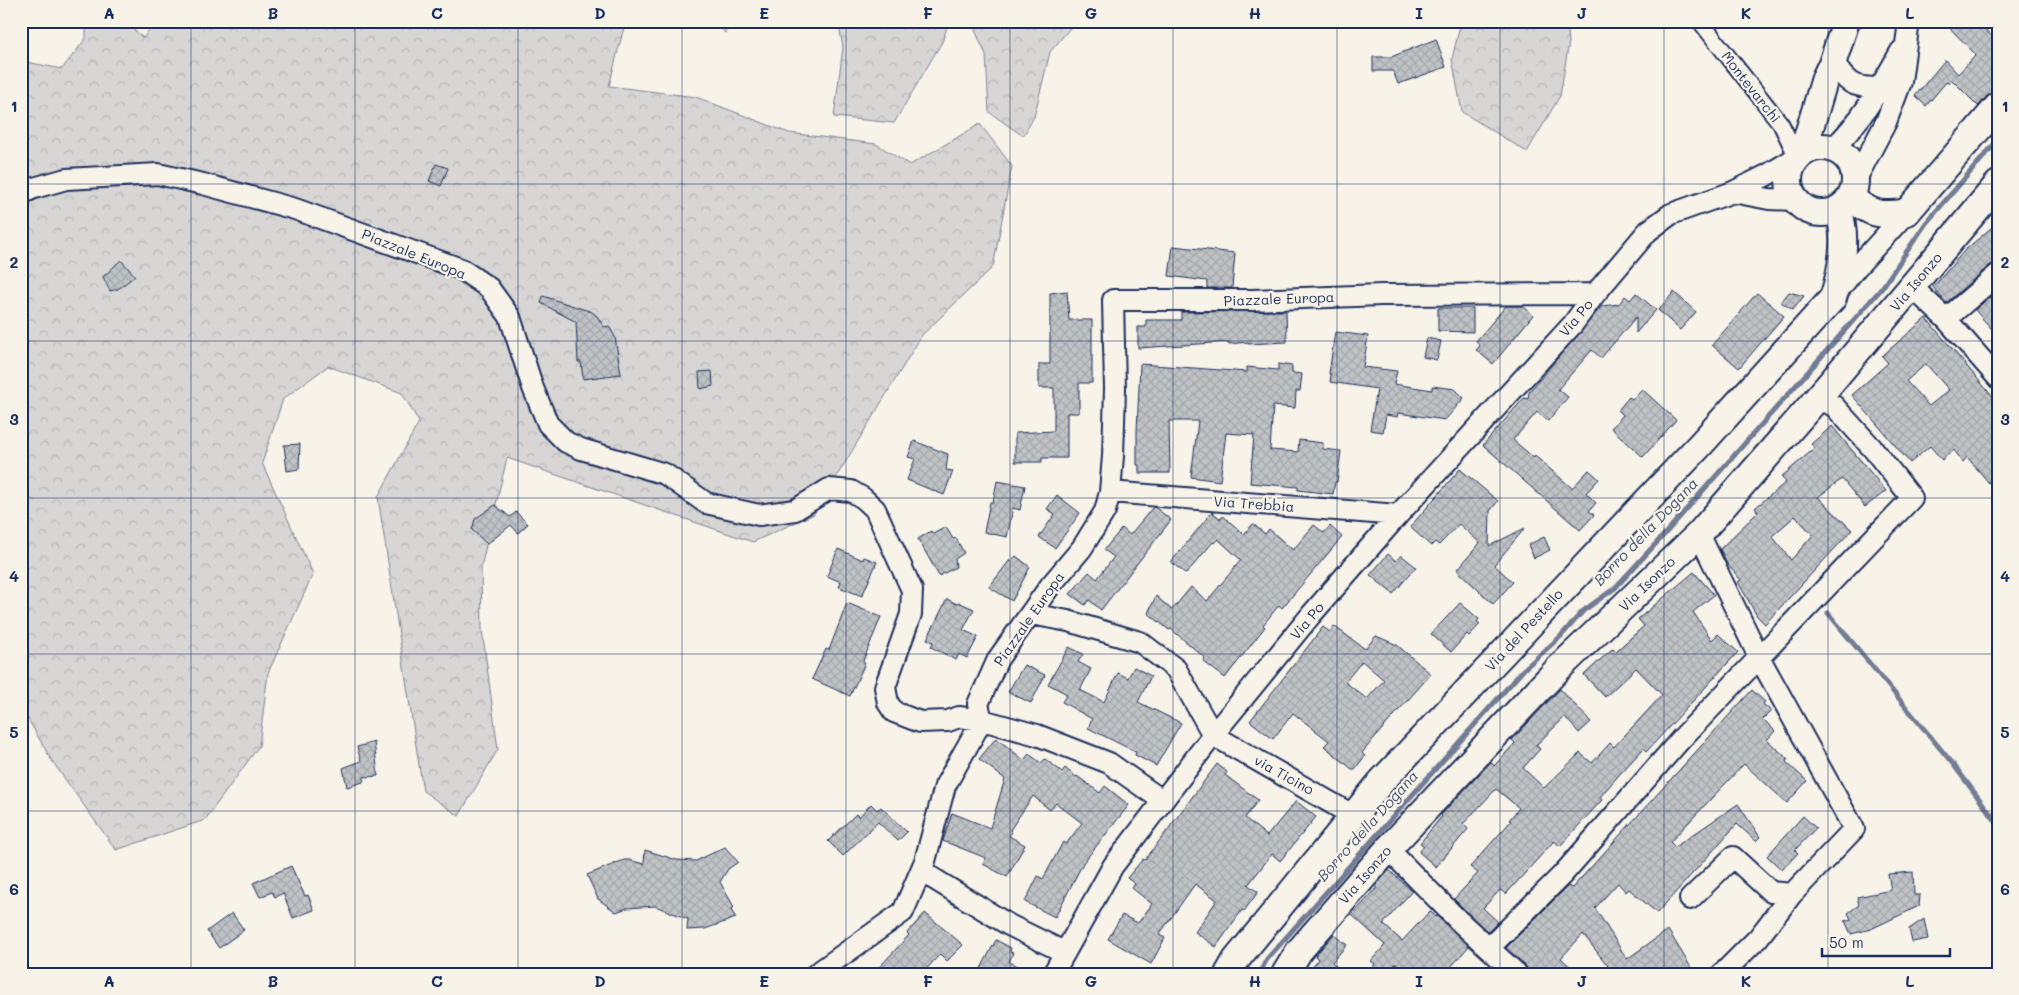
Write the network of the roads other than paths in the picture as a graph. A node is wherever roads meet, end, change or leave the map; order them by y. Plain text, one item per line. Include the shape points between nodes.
1 (1700, 21) edge
2 (1846, 21) edge
3 (1908, 31) edge
4 (1833, 61) junction
5 (1880, 88) junction
6 (1998, 106) edge
7 (1815, 151) junction
8 (1998, 184) edge
9 (1733, 192) junction
10 (21, 194) edge
11 (1831, 200) junction
12 (1907, 212) junction
13 (1998, 274) edge
14 (1912, 287) junction
15 (1595, 294) junction
16 (1833, 298) junction
17 (1946, 318) junction
18 (1998, 378) edge
19 (1817, 398) junction
20 (1110, 492) junction
21 (1398, 515) junction
22 (1699, 534) junction
23 (1031, 614) junction
24 (1759, 657) junction
25 (982, 720) junction
26 (1213, 734) junction
27 (1160, 803) junction
28 (1354, 816) junction
29 (1388, 849) junction
30 (921, 870) junction
31 (1792, 894) junction
32 (1690, 899) dead end
33 (1489, 948) junction
34 (1064, 952) junction
35 (816, 974) edge
36 (1053, 974) edge
37 (1228, 974) edge
38 (1285, 974) edge
39 (1517, 974) edge
40 (1722, 974) edge

1 - 7 street, Montevarchi via 1781,124
2 - 4 street
3 - 5 street
3 - 11 street via 1901,82 1886,122
4 - 5 street via 1848,82 1860,87
4 - 7 street
5 - 7 street via 1852,131
6 - 12 street, Via del Pestello
7 - 9 street
7 - 11 street via 1842,153 1854,170
7 - 11 street via 1792,164 1788,183
8 - 14 street, Via Isonzo
9 - 11 street via 1769,199
9 - 15 street via 1671,214 1648,231
10 - 25 street, Piazzale Europa via 66,178 158,174 295,209 461,269 489,288 510,317 548,424 566,442 581,450 665,474 706,503 760,515 795,510 829,489 851,491 863,498 875,509 912,590 911,614 885,687 888,703 894,712 920,722 948,721 959,717
11 - 12 street via 1876,214
11 - 16 street via 1828,250
12 - 16 street, Via del Pestello
13 - 17 street
14 - 17 street
14 - 19 street, Via Isonzo
15 - 20 street, Piazzale Europa via 1113,300 1115,389
15 - 21 street, Via Po via 1573,324
16 - 28 street, Via del Pestello via 1700,445 1381,782
17 - 18 street
19 - 22 street, Via Isonzo
19 - 24 street via 1834,406 1912,498
20 - 21 street, Via Trebbia
20 - 23 street, Piazzale Europa via 1105,510 1082,548
21 - 26 street, Via Po
22 - 24 street
22 - 29 street, Via Isonzo via 1558,668
23 - 25 street, Piazzale Europa via 998,659 978,704
23 - 26 street via 1140,642 1176,669
24 - 31 street via 1854,829
24 - 33 street via 1682,738 1563,874
25 - 27 street via 1038,735 1109,762 1156,796
25 - 30 street via 945,786
26 - 27 street, Via Po
26 - 28 street, via Ticino
27 - 34 street, Via Po via 1113,866
28 - 37 street, Via del Pestello
29 - 33 street
29 - 38 street, Via Isonzo via 1299,951
30 - 34 street via 1009,925
30 - 35 street via 903,912
31 - 32 street via 1771,892 1733,857
31 - 40 street via 1758,938
33 - 39 street
34 - 36 street, Via Po

